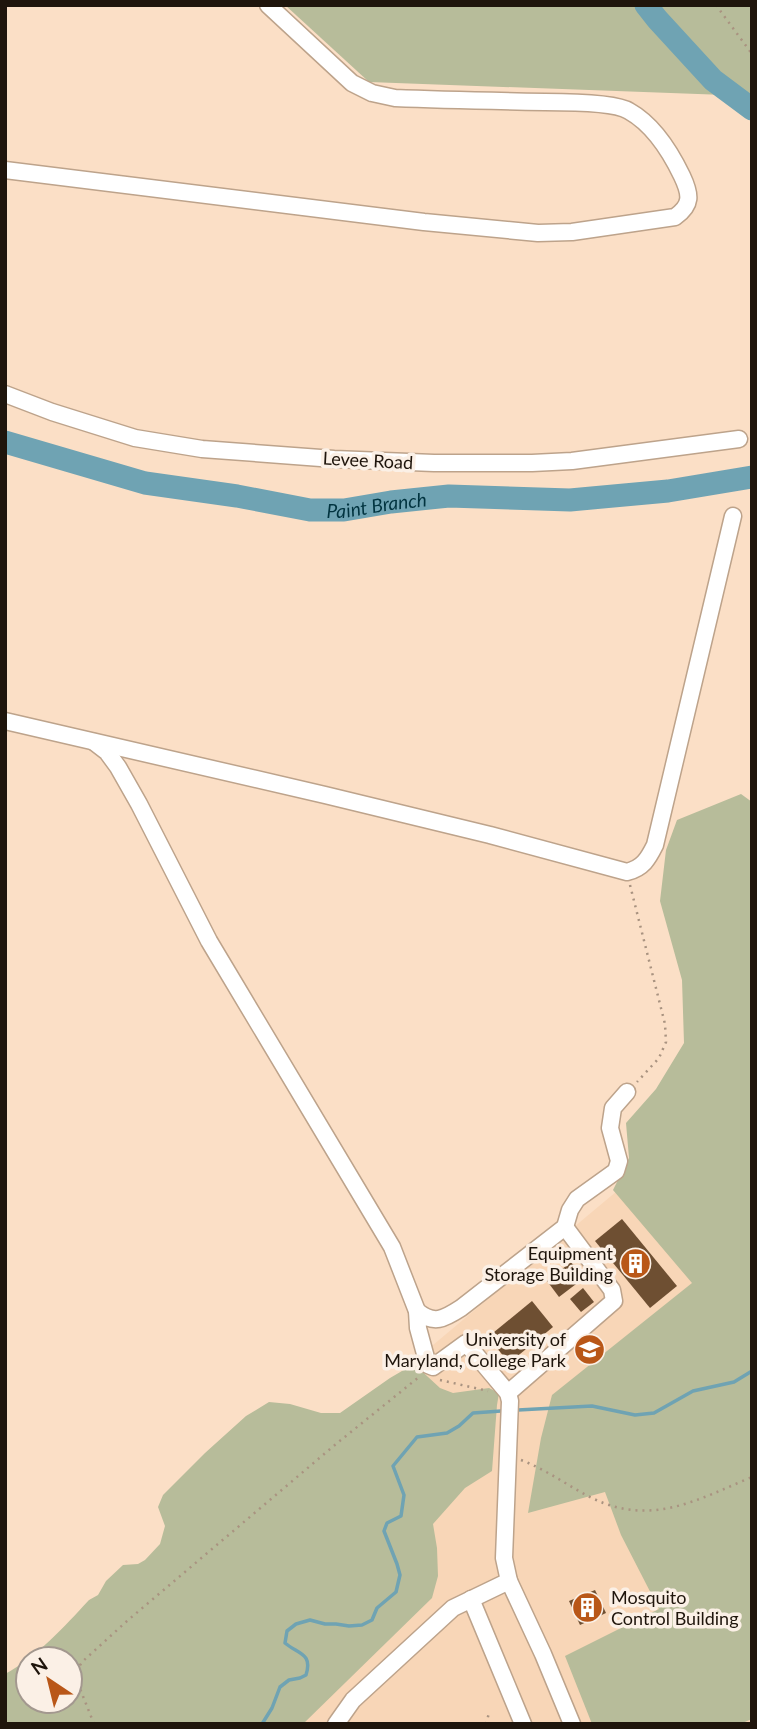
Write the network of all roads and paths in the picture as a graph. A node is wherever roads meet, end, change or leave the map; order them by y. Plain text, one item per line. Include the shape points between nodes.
1 (268, 5) edge
2 (716, 5) edge
3 (752, 54) edge
4 (5, 170) edge
5 (5, 394) edge
6 (738, 439) dead end
7 (733, 516) dead end
8 (5, 721) edge
9 (94, 741) junction
10 (627, 872) junction
11 (627, 1092) joint
12 (565, 1227) junction
13 (417, 1311) junction
14 (427, 1377) dead end
15 (440, 1380) dead end
16 (508, 1393) junction
17 (508, 1456) junction
18 (752, 1477) edge
19 (509, 1581) junction
20 (471, 1599) junction
21 (489, 1713) dead end
22 (94, 1724) edge
23 (336, 1724) edge
24 (486, 1724) edge
25 (523, 1724) edge
26 (572, 1724) edge

1 - 4 lane via 352,83 372,93 395,98 583,103 627,109 666,147 689,190 684,211 675,218 538,233
2 - 3 path
5 - 6 lane, Levee Road via 135,438 202,449 334,459 532,463
7 - 10 lane via 655,845 647,861
8 - 9 lane
9 - 10 lane
9 - 13 lane via 118,767 209,941 392,1247
10 - 11 path via 666,1042 659,1058
11 - 12 lane via 613,1108 610,1128 620,1161 616,1171 577,1199
12 - 13 lane via 446,1318 433,1320
12 - 16 lane via 612,1290 614,1301
13 - 16 lane via 428,1365 433,1367 466,1343
14 - 22 path via 412,1382 82,1662 77,1681
15 - 16 path
16 - 17 lane
17 - 18 path via 591,1498 632,1510 676,1508
17 - 19 lane via 504,1558
19 - 20 lane
19 - 26 lane
20 - 23 lane via 453,1608 354,1700
20 - 25 lane
21 - 24 path

